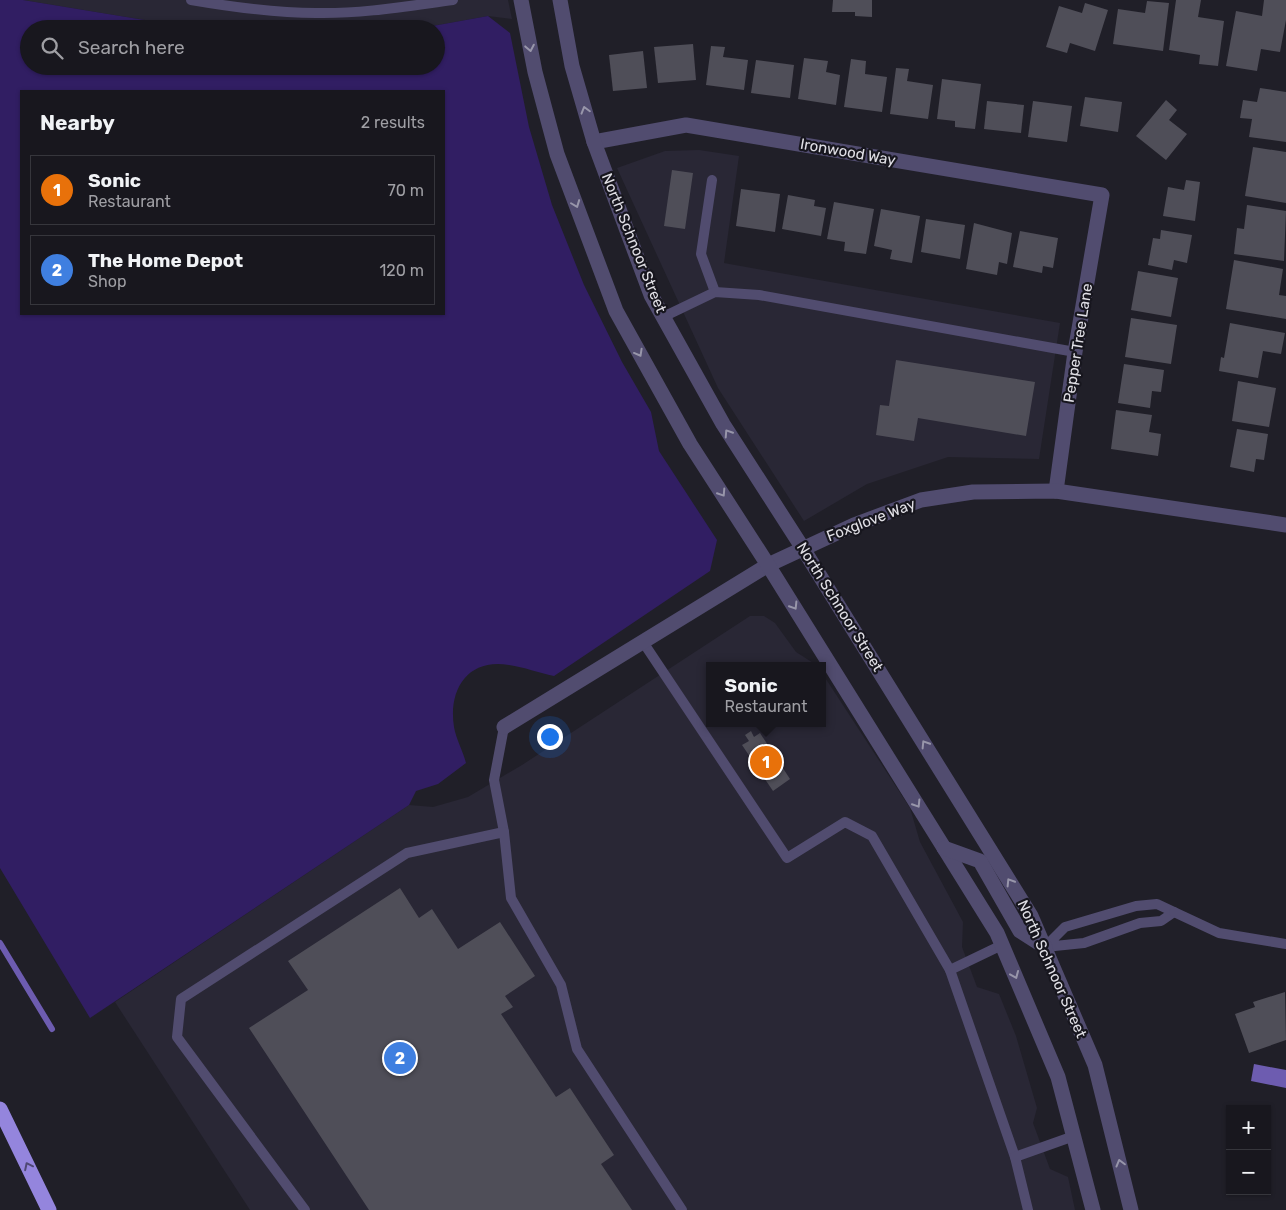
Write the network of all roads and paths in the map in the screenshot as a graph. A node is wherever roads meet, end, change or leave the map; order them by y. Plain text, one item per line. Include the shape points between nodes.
1 (191, 0) edge
2 (453, 0) edge
3 (521, 0) edge
4 (560, 0) edge
5 (399, 4) edge
6 (594, 142) junction
7 (712, 180) dead end
8 (1102, 195) joint
9 (714, 292) junction
10 (664, 318) junction
11 (1075, 352) junction
12 (1056, 491) junction
13 (1286, 526) edge
14 (802, 547) junction
15 (768, 565) junction
16 (643, 642) junction
17 (504, 727) joint
18 (504, 832) junction
19 (944, 848) junction
20 (1174, 912) junction
21 (1286, 944) edge
22 (1002, 946) junction
23 (1045, 947) junction
24 (950, 970) junction
25 (0, 1109) edge
26 (1074, 1136) junction
27 (1014, 1157) junction
28 (49, 1210) edge
29 (305, 1210) edge
30 (682, 1210) edge
31 (1028, 1210) edge
32 (1093, 1210) edge
33 (1131, 1210) edge

1 - 5 lane via 234,7 316,13
2 - 5 lane
3 -> 15 street via 535,72 557,154 616,311 690,444
6 -> 4 street, North Schnoor Street via 572,66
6 - 8 street, Ironwood Way via 686,125
6 - 10 street, North Schnoor Street via 651,295
7 - 9 lane via 701,254
8 - 11 street, Pepper Tree Lane
9 - 10 lane
9 - 11 lane via 759,295
14 -> 10 street, North Schnoor Street via 723,424
11 - 12 street, Pepper Tree Lane
12 - 13 street, Foxglove Way
12 - 14 street, Foxglove Way via 973,492 921,500
14 - 15 street, Foxglove Way
23 -> 14 street, North Schnoor Street via 1031,916
15 - 16 street, Foxglove Way
15 -> 19 street
16 - 17 street, Foxglove Way
16 - 24 lane via 787,858 845,822 872,836
17 - 18 lane via 494,780
18 - 29 lane via 407,852 181,999 177,1037
18 - 30 lane via 511,898 561,985 577,1049
19 - 22 street
19 - 23 street via 980,861 1020,931
20 - 21 lane via 1219,933
20 - 23 lane via 1160,921 1140,923 1084,943
20 - 23 lane via 1157,904 1136,906 1065,927
22 - 24 lane
22 -> 26 street via 1058,1077
33 -> 23 street, North Schnoor Street via 1095,1065
24 - 27 lane
28 -> 25 highway
26 - 27 lane
26 - 32 street
27 - 31 lane

